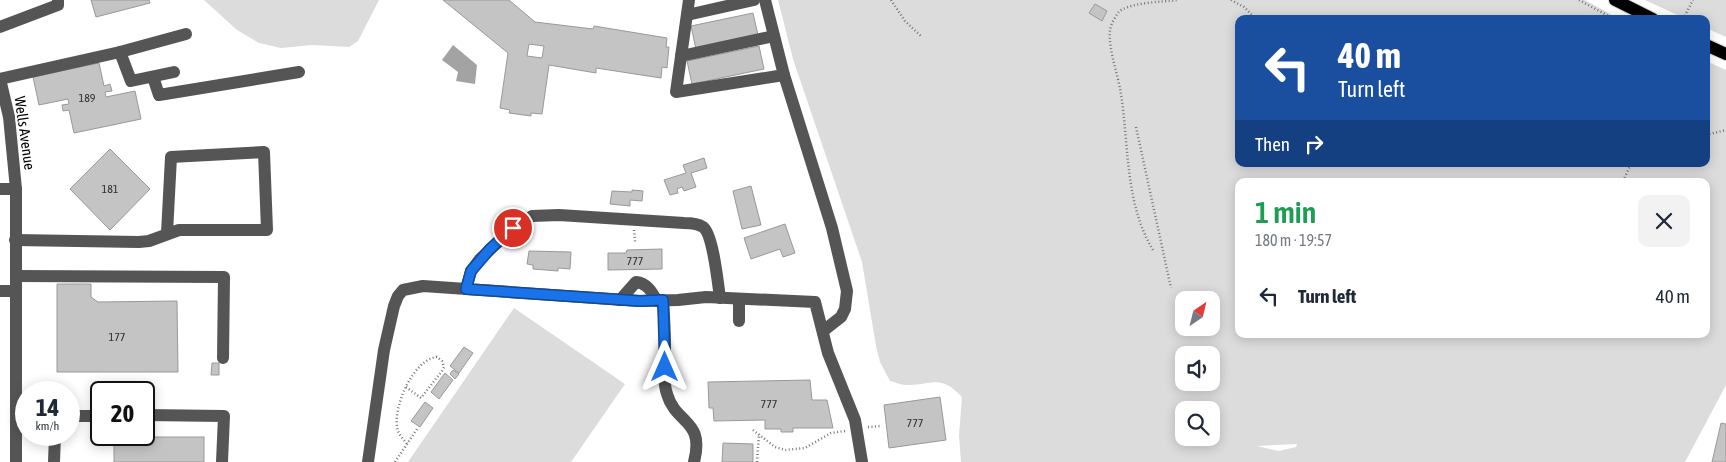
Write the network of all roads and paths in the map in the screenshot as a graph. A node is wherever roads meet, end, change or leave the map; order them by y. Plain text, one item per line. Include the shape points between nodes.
1 (58, 0) edge
2 (689, 0) edge
3 (754, 0) edge
4 (765, 0) edge
5 (891, 0) edge
6 (1178, 0) edge
7 (1231, 0) edge
8 (1579, 0) edge
9 (1614, 0) edge
10 (1693, 0) edge
11 (687, 15) junction
12 (1252, 15) edge
13 (1607, 15) edge
14 (1645, 15) edge
15 (1685, 15) edge
16 (0, 27) edge
17 (186, 34) dead end
18 (774, 36) junction
19 (922, 37) dead end
20 (1710, 47) edge
21 (120, 52) junction
22 (1726, 54) edge
23 (681, 56) junction
24 (174, 72) dead end
25 (299, 72) dead end
26 (784, 74) junction
27 (153, 77) junction
28 (0, 79) edge
29 (1136, 127) dead end
30 (1726, 130) edge
31 (1710, 134) edge
32 (16, 189) junction
33 (0, 190) edge
34 (167, 233) junction
35 (15, 240) junction
36 (1153, 250) dead end
37 (16, 276) junction
38 (1171, 288) dead end
39 (466, 289) junction
40 (0, 291) edge
41 (16, 291) junction
42 (720, 298) junction
43 (620, 300) junction
44 (739, 300) junction
45 (660, 301) junction
46 (739, 320) dead end
47 (823, 331) junction
48 (223, 358) dead end
49 (20, 381) edge
50 (406, 387) junction
51 (155, 415) edge
52 (882, 426) dead end
53 (418, 429) dead end
54 (857, 429) junction
55 (752, 430) dead end
56 (758, 434) junction
57 (407, 444) junction
58 (18, 446) edge
59 (55, 446) edge
60 (16, 462) edge
61 (54, 462) edge
62 (222, 462) edge
63 (368, 462) edge
64 (395, 462) edge
65 (694, 462) edge
66 (757, 462) edge
67 (862, 462) edge

1 - 16 street via 58,5
2 - 11 street
3 - 11 street
4 - 18 street
5 - 19 path via 905,21
6 - 36 path via 1124,8 1110,30 1132,197 1141,228
7 - 12 path
8 - 13 path
9 - 14 main road
10 - 15 path
11 - 23 street
17 - 21 street
18 - 23 street
18 - 26 street
20 - 22 main road
21 - 27 street via 131,81
21 - 28 street
23 - 26 street via 676,92
24 - 27 street
25 - 27 street via 159,95
26 - 47 street via 832,228 847,291 841,317
28 - 32 street, Wells Avenue via 9,117
29 - 38 path
30 - 31 path
32 - 33 street
32 - 35 street, Wells Avenue
34 - 34 street via 179,230 267,230 264,152 171,158
34 - 35 street via 139,242
35 - 37 street, Wells Avenue
37 - 41 street, Wells Avenue
37 - 48 street via 224,277
39 - 42 street via 471,271 500,238 532,216 559,215 674,222 704,227 712,246
39 - 43 street
39 - 63 street via 423,286 403,290 398,296 384,350
40 - 41 street
41 - 49 street, Wells Avenue
42 - 44 street
42 - 45 street
43 - 45 street
43 - 45 street via 636,282 641,282
44 - 46 street
44 - 47 street via 815,302
45 - 65 street via 665,333 664,384 672,405 694,430 697,446
47 - 54 street
50 - 50 path via 429,360 437,357 442,360 442,371 421,398
50 - 57 path via 397,424
51 - 62 street via 224,416
52 - 54 path
53 - 57 path
54 - 56 path via 831,432 805,448 795,450 775,447
54 - 67 street
55 - 56 path
56 - 66 path
57 - 64 path
58 - 60 street, Wells Avenue
59 - 61 street

